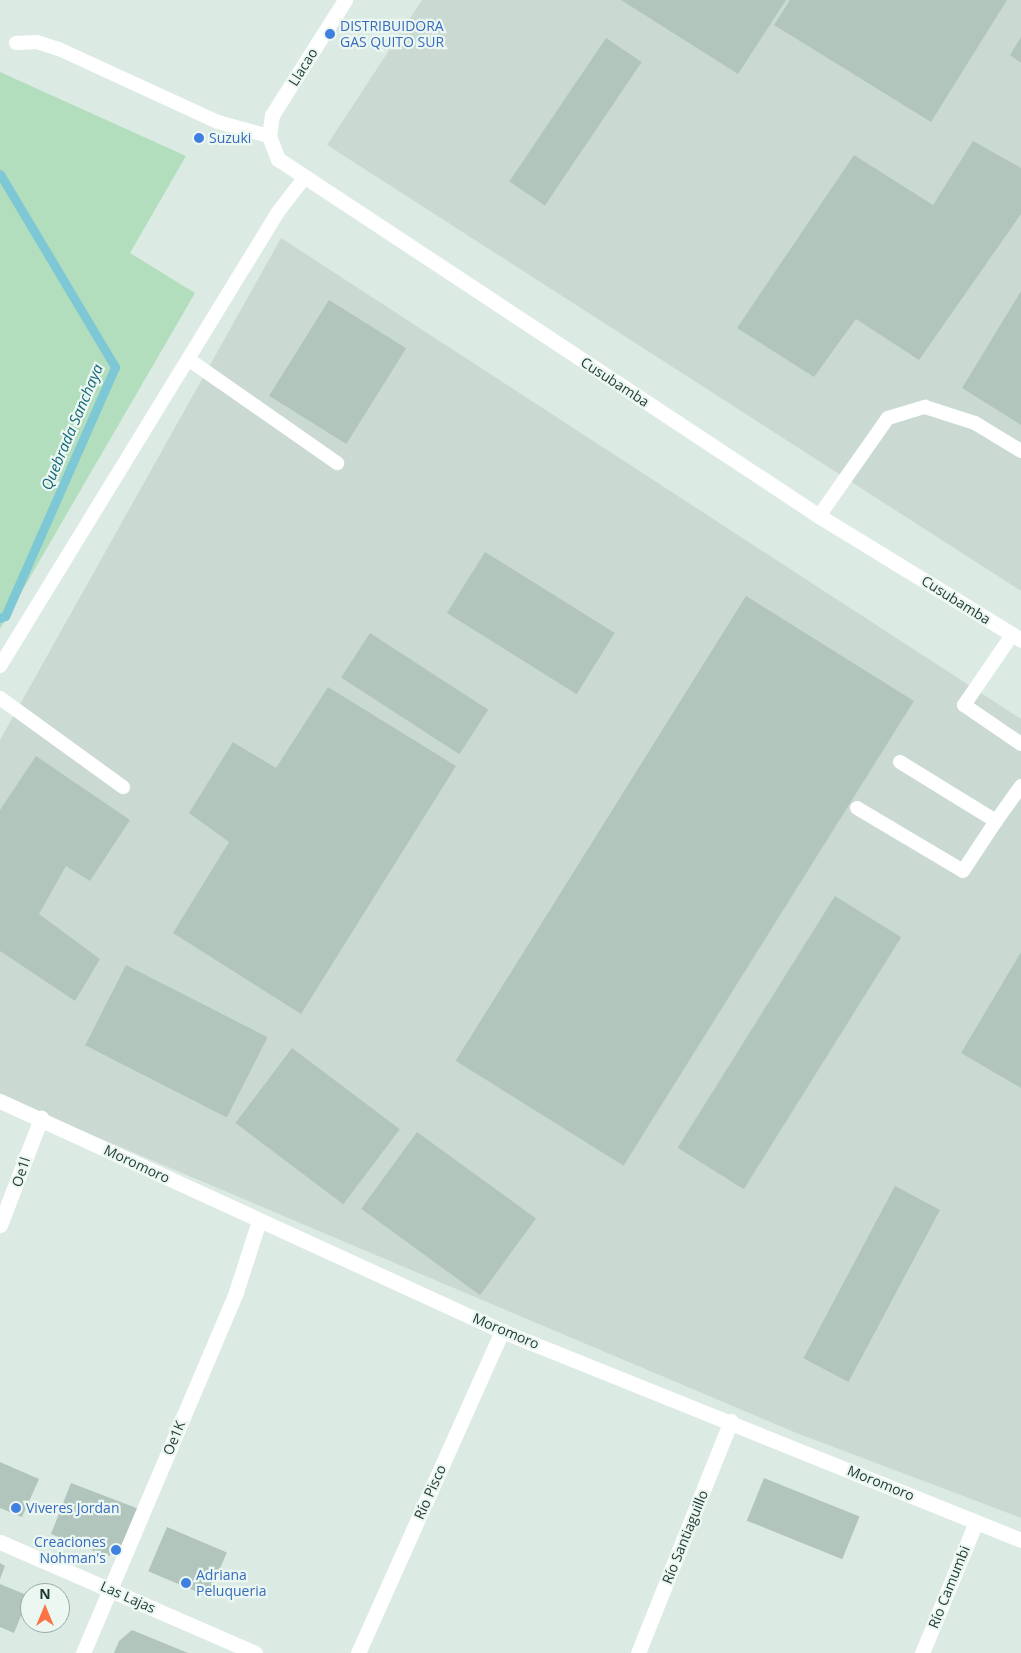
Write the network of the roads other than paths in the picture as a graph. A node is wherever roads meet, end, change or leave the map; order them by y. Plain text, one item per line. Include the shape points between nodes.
1 (345, 0) edge
2 (16, 42) dead end
3 (269, 136) junction
4 (305, 177) junction
5 (188, 359) junction
6 (1021, 451) edge
7 (337, 463) dead end
8 (819, 516) junction
9 (1017, 637) edge
10 (0, 666) edge
11 (0, 698) edge
12 (1021, 744) edge
13 (900, 762) dead end
14 (1021, 786) edge
15 (123, 787) dead end
16 (858, 808) dead end
17 (996, 820) junction
18 (0, 1101) edge
19 (41, 1118) junction
20 (259, 1221) junction
21 (0, 1225) edge
22 (502, 1331) junction
23 (731, 1421) junction
24 (976, 1522) junction
25 (1021, 1540) edge
26 (0, 1542) edge
27 (111, 1590) junction
28 (82, 1653) edge
29 (255, 1653) edge
30 (358, 1653) edge
31 (638, 1653) edge
32 (922, 1653) edge

1 - 3 street, Llacao via 272,115
2 - 3 lane via 37,42 60,49 218,122
3 - 4 street, Cusubamba via 278,159
4 - 5 lane via 278,212
4 - 8 street, Cusubamba
5 - 7 lane
5 - 10 lane
6 - 8 lane via 975,423 925,407 888,418
8 - 9 street, Cusubamba
9 - 12 lane via 964,705
11 - 15 lane
13 - 17 lane
14 - 17 lane
16 - 17 lane via 963,871
18 - 19 street, Moromoro
19 - 20 street, Moromoro
19 - 21 street, Oe1l
20 - 22 street, Moromoro
20 - 27 street, Oe1K via 236,1292
22 - 23 street, Moromoro
22 - 30 street, Río Pisco
23 - 24 street, Moromoro
23 - 31 street, Río Santiaguillo
24 - 25 street, Moromoro
24 - 32 street, Río Camumbi
26 - 27 street, Las Lajas
27 - 28 street, Oe1K
27 - 29 street, Las Lajas

